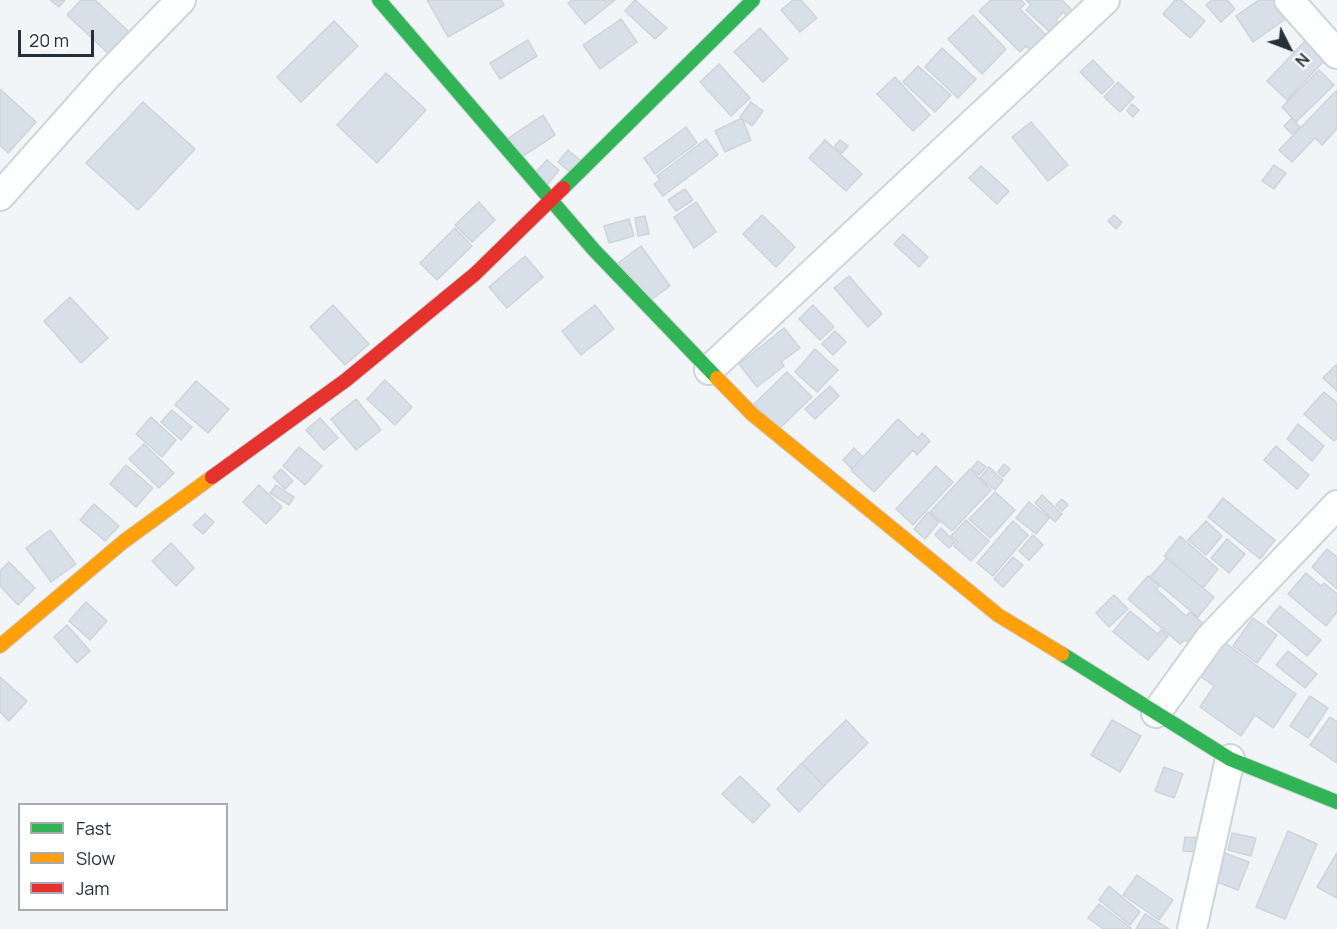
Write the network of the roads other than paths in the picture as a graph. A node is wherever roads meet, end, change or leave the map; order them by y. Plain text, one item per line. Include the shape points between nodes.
1 (181, 0) edge
2 (379, 0) edge
3 (753, 0) edge
4 (1105, 0) edge
5 (1288, 0) edge
6 (1337, 54) edge
7 (0, 196) edge
8 (551, 201) junction
9 (709, 369) junction
10 (1337, 505) edge
11 (0, 646) edge
12 (1156, 713) junction
13 (1230, 759) junction
14 (1337, 802) edge
15 (1192, 929) edge

1 - 7 street via 161,17
2 - 8 street
3 - 8 street
4 - 9 street
5 - 6 street
8 - 9 street
8 - 11 street via 475,274 346,380 123,542
9 - 12 street via 752,414 998,615
10 - 12 street via 1210,638
12 - 13 street
13 - 14 street
13 - 15 street

